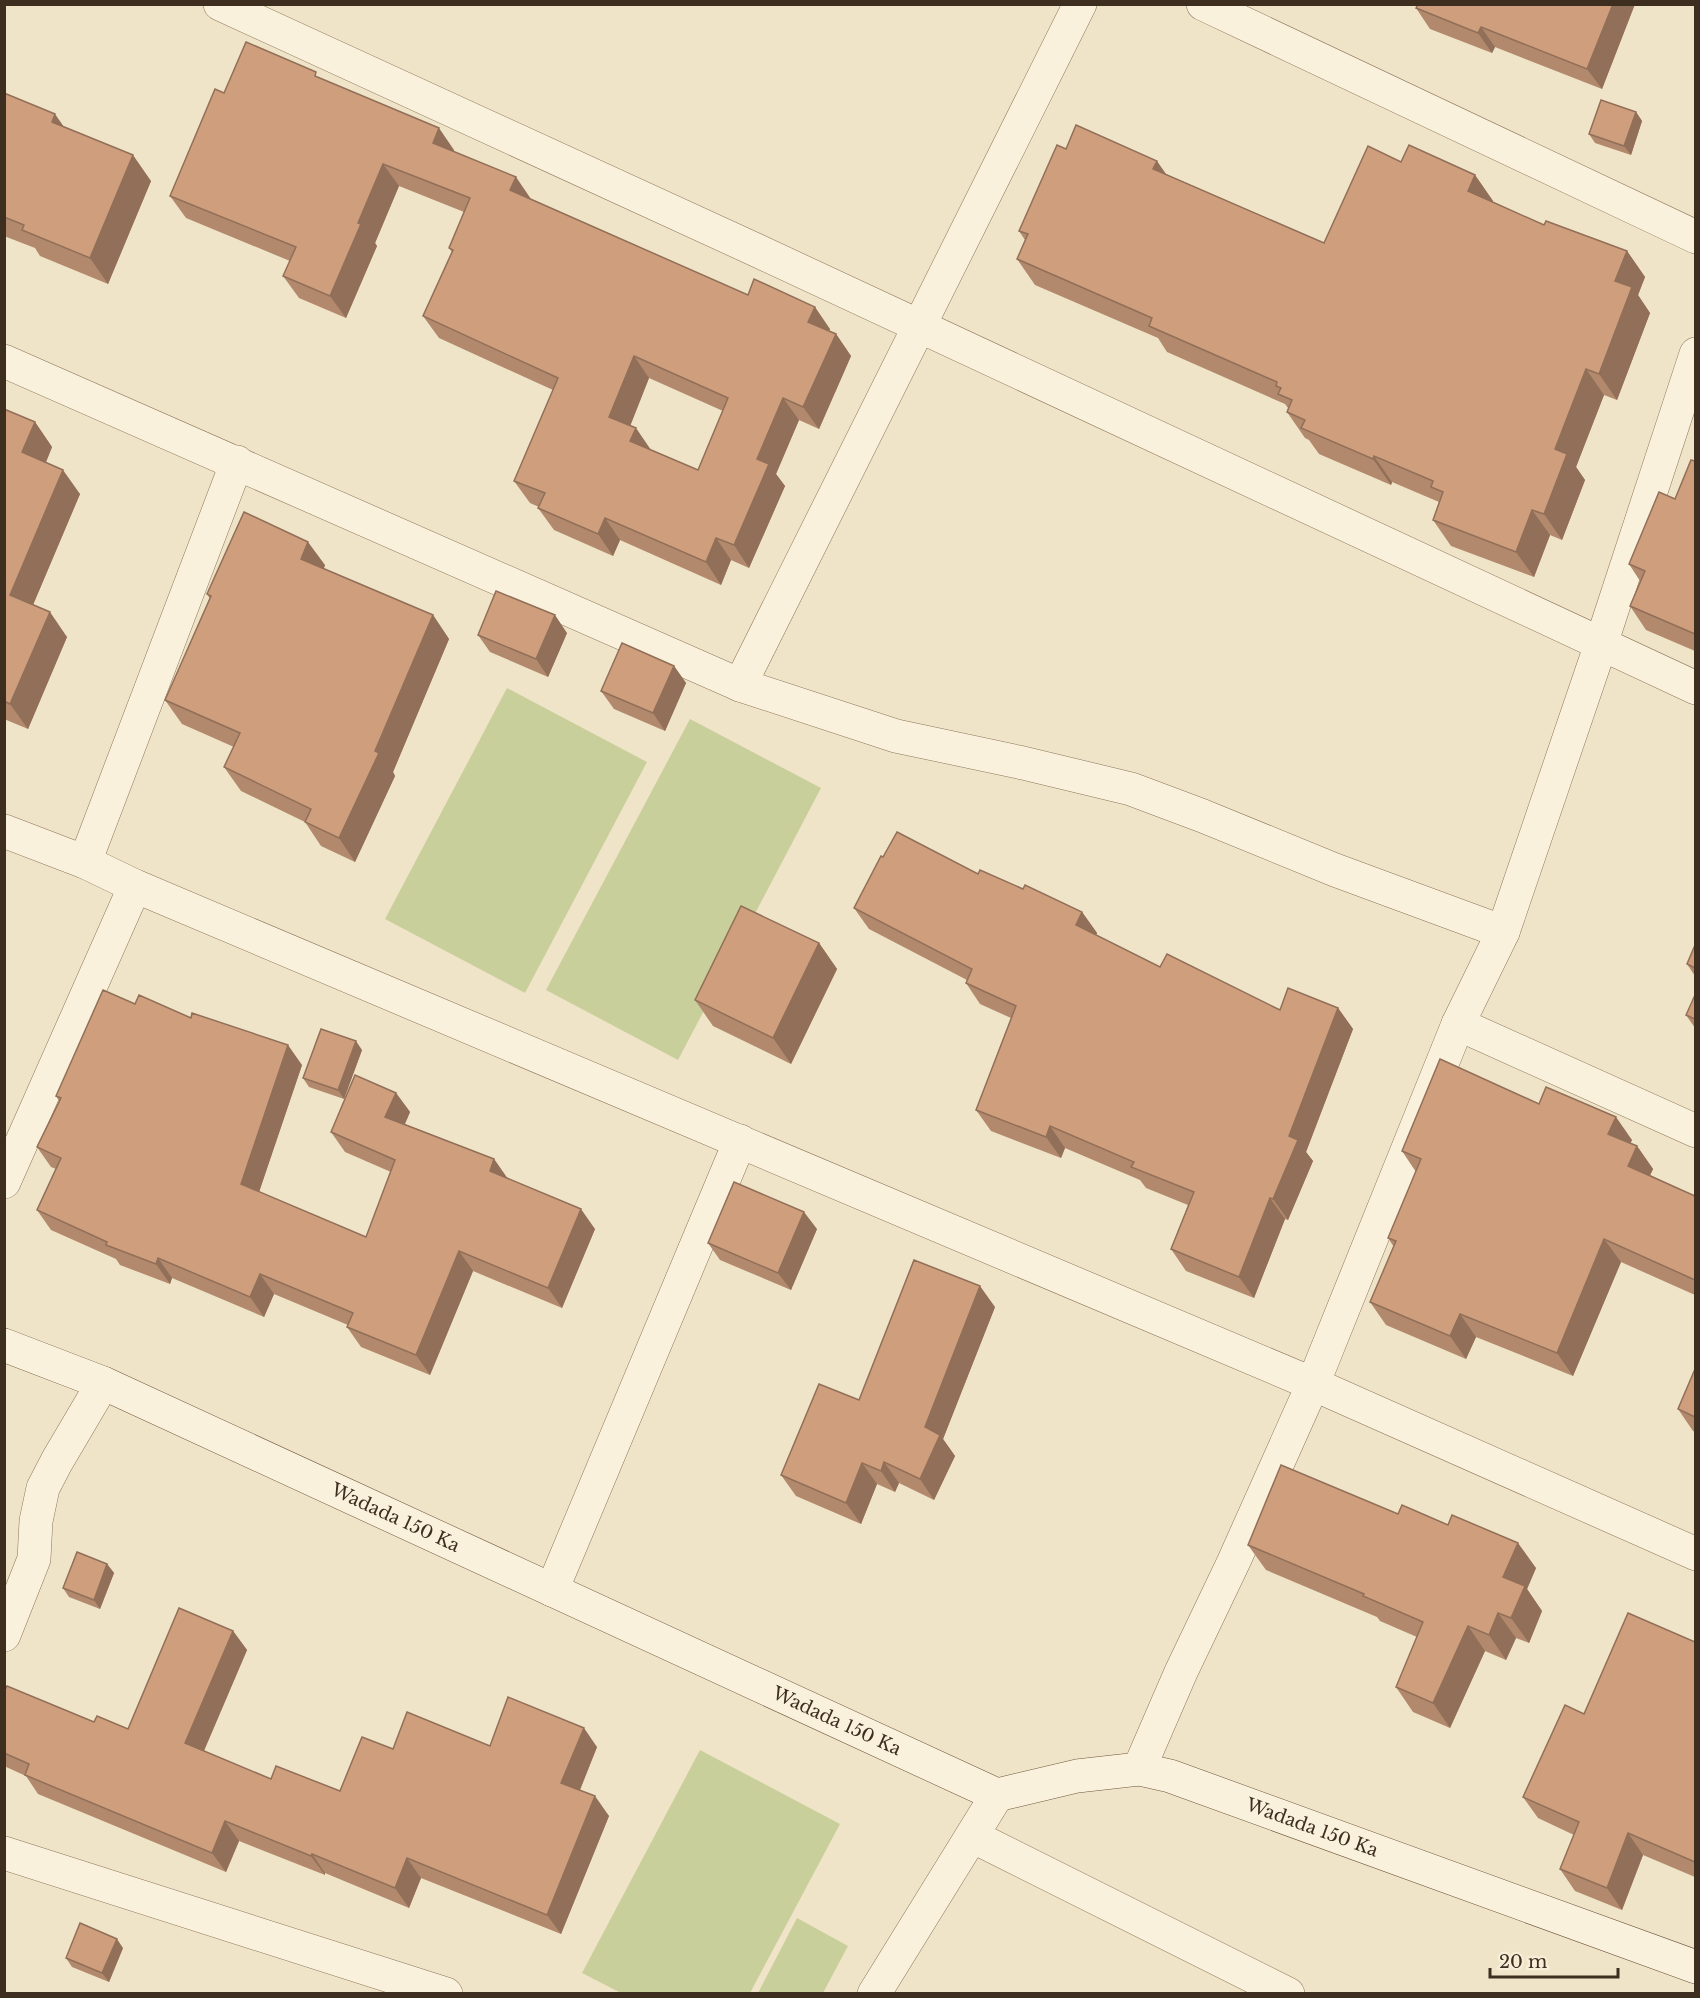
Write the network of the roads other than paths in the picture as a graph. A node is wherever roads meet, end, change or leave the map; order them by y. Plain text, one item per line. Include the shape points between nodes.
1 (220, 4) edge
2 (1080, 4) edge
3 (1203, 4) edge
4 (1695, 237) edge
5 (919, 327) junction
6 (1695, 354) edge
7 (4, 361) edge
8 (237, 462) junction
9 (1601, 644) junction
10 (740, 685) junction
11 (1695, 688) edge
12 (4, 831) edge
13 (85, 862) junction
14 (135, 886) junction
15 (1503, 933) junction
16 (1458, 1023) junction
17 (1695, 1131) edge
18 (740, 1141) junction
19 (4, 1182) edge
20 (4, 1345) edge
21 (103, 1383) junction
22 (1313, 1383) junction
23 (1695, 1554) edge
24 (552, 1590) junction
25 (4, 1635) edge
26 (1138, 1769) junction
27 (997, 1795) junction
28 (972, 1836) junction
29 (4, 1853) edge
30 (1695, 1967) edge
31 (446, 1994) edge
32 (874, 1994) edge
33 (1288, 1994) edge

1 - 5 street
2 - 5 street
3 - 4 street
5 - 9 street
5 - 10 street
6 - 9 street
7 - 8 street
8 - 10 street
8 - 13 street
9 - 11 street
9 - 15 street
10 - 15 street via 896,736 1131,789
12 - 13 street
13 - 14 street
14 - 18 street
14 - 19 street
15 - 16 street
16 - 17 street
16 - 22 street
18 - 22 street
18 - 24 street
20 - 21 street, Wadada 150 Ka
21 - 24 street, Wadada 150 Ka
21 - 25 street via 43,1488 34,1559
22 - 23 street
22 - 26 street
24 - 27 street, Wadada 150 Ka
26 - 27 street, Wadada 150 Ka via 1077,1776
26 - 30 street, Wadada 150 Ka via 1170,1776
27 - 28 street
28 - 32 street
28 - 33 street
29 - 31 street

